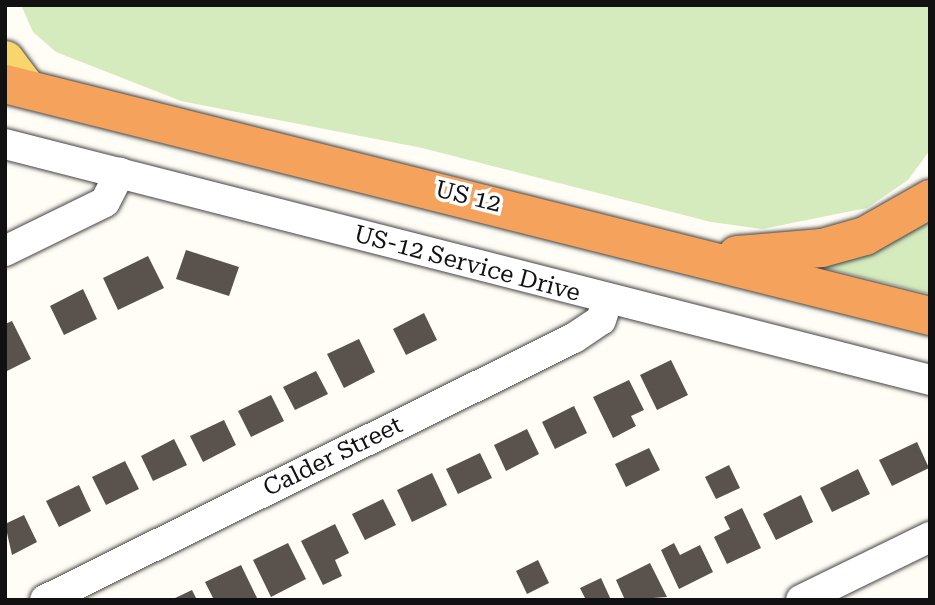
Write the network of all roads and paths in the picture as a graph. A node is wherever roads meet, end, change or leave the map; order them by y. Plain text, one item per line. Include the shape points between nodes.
1 (5, 59) edge
2 (17, 87) edge
3 (5, 144) edge
4 (120, 173) junction
5 (930, 199) edge
6 (5, 251) edge
7 (678, 253) junction
8 (607, 300) junction
9 (930, 316) edge
10 (930, 380) edge
11 (930, 537) edge
12 (45, 600) edge
13 (801, 600) edge

1 - 2 main road
2 - 7 highway, US 12 / US 12
3 - 4 street, US-12 Service Drive
4 - 6 street via 105,202
4 - 8 street, US-12 Service Drive
5 - 7 highway via 865,236 822,248 767,256
7 - 9 highway, US 12 / US 12
8 - 10 street, US-12 Service Drive
8 - 12 street, Calder Street via 601,320 574,338
11 - 13 street

